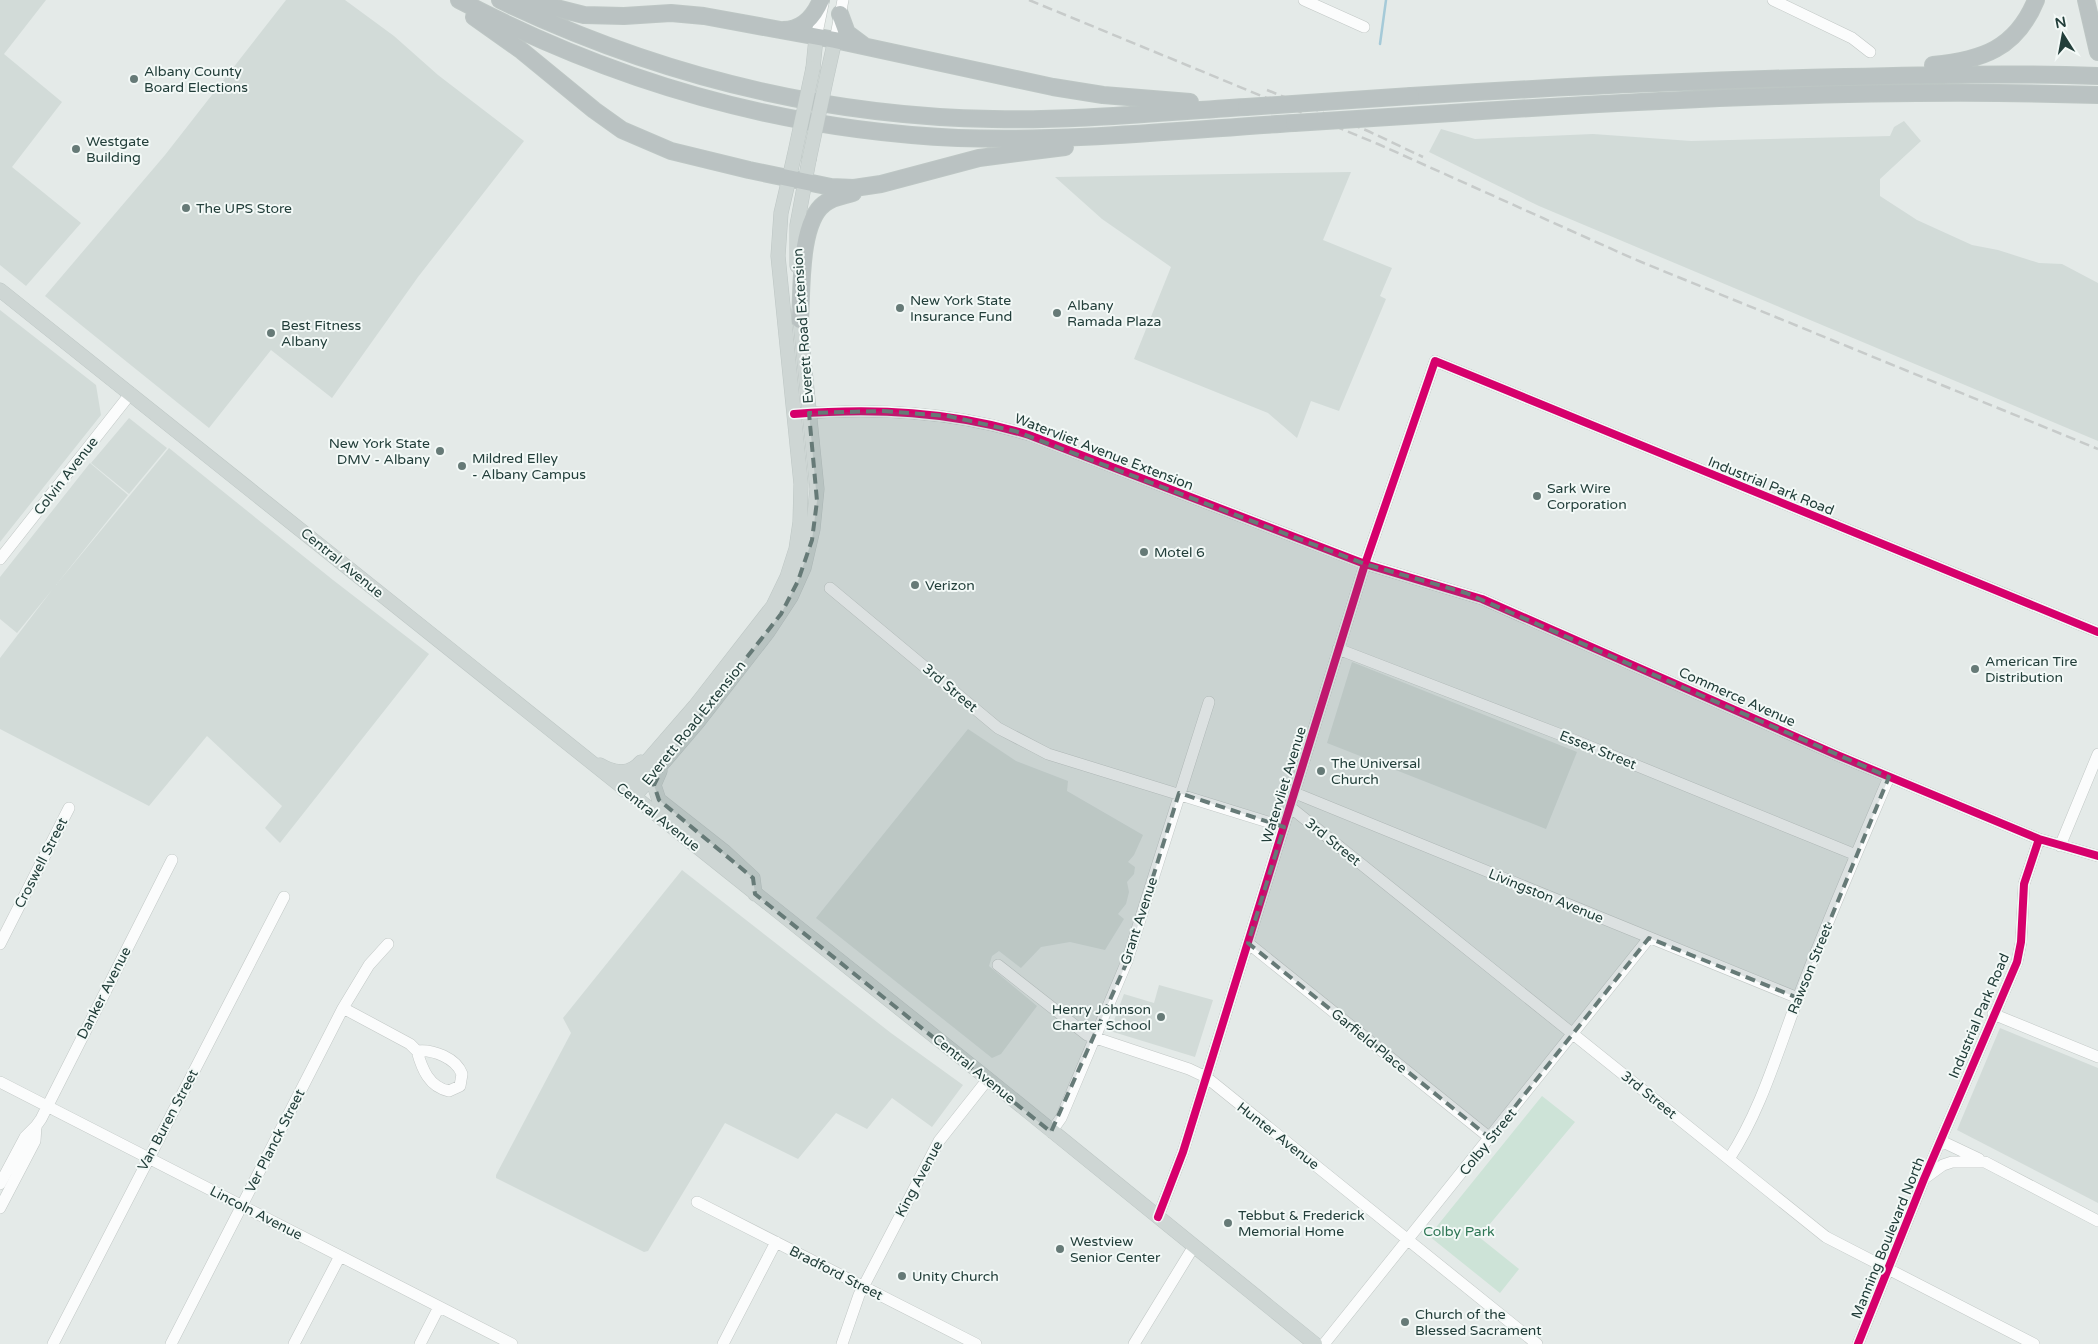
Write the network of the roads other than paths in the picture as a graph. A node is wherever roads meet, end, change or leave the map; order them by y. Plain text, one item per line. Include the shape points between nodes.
1 (449, 0) edge
2 (459, 0) edge
3 (500, 0) edge
4 (525, 0) edge
5 (823, 0) edge
6 (1304, 0) edge
7 (1773, 0) edge
8 (2036, 0) edge
9 (2086, 0) edge
10 (1321, 3) edge
11 (842, 7) edge
12 (1364, 27) dead end
13 (769, 30) junction
14 (816, 38) junction
15 (835, 40) junction
16 (864, 46) junction
17 (2096, 47) edge
18 (1870, 52) dead end
19 (2098, 76) edge
20 (1813, 77) junction
21 (2098, 95) edge
22 (1246, 107) junction
23 (1218, 128) junction
24 (796, 180) junction
25 (895, 181) junction
26 (0, 290) edge
27 (800, 320) junction
28 (1435, 361) joint
29 (131, 393) junction
30 (809, 413) junction
31 (794, 414) junction
32 (0, 559) edge
33 (1365, 564) junction
34 (830, 588) dead end
35 (2098, 632) edge
36 (1338, 649) junction
37 (710, 687) junction
38 (1208, 702) dead end
39 (572, 748) junction
40 (2098, 754) edge
41 (668, 757) junction
42 (1889, 777) junction
43 (628, 793) junction
44 (1179, 793) junction
45 (1295, 793) junction
46 (1290, 807) junction
47 (69, 808) dead end
48 (1284, 827) junction
49 (2039, 839) junction
50 (2060, 846) junction
51 (1856, 855) junction
52 (2098, 856) edge
53 (172, 860) dead end
54 (755, 894) junction
55 (284, 897) dead end
56 (1649, 938) junction
57 (1248, 943) junction
58 (0, 944) edge
59 (388, 944) dead end
60 (998, 965) dead end
61 (1798, 998) junction
62 (344, 1008) junction
63 (1993, 1014) junction
64 (1574, 1034) junction
65 (1094, 1038) junction
66 (417, 1051) dead end
67 (2098, 1057) edge
68 (1206, 1077) junction
69 (988, 1079) junction
70 (0, 1082) edge
71 (47, 1106) junction
72 (36, 1126) junction
73 (1051, 1132) junction
74 (1490, 1138) junction
75 (1941, 1141) junction
76 (149, 1158) junction
77 (1729, 1159) junction
78 (1986, 1162) junction
79 (1924, 1179) junction
80 (0, 1184) edge
81 (696, 1202) dead end
82 (242, 1206) junction
83 (0, 1208) edge
84 (1158, 1217) junction
85 (2098, 1221) edge
86 (1407, 1240) junction
87 (776, 1242) junction
88 (1194, 1246) junction
89 (340, 1256) junction
90 (1888, 1270) junction
91 (864, 1286) junction
92 (439, 1306) junction
93 (1135, 1341) edge
94 (54, 1344) edge
95 (171, 1344) edge
96 (294, 1344) edge
97 (420, 1344) edge
98 (512, 1344) edge
99 (723, 1344) edge
100 (842, 1344) edge
101 (976, 1344) edge
102 (1148, 1344) edge
103 (1314, 1344) edge
104 (1324, 1344) edge
105 (1537, 1344) edge
106 (1858, 1344) edge
107 (2034, 1344) edge

1 - 24 highway via 522,51 608,121 637,138 681,153
2 - 23 highway via 556,47 630,76 744,108 817,123 890,133 994,138 1074,137
3 - 22 highway via 601,44 675,70 766,93 858,109 961,118 1025,119
4 - 13 highway via 584,15 688,14
5 - 13 highway via 801,26
5 - 14 street
6 - 10 street
7 - 18 street via 1852,38
8 - 20 highway via 2025,22 2009,41 1976,59
9 - 17 highway
10 - 12 street
11 - 15 street
11 - 16 highway via 847,33
13 - 14 highway
14 - 15 highway
14 - 24 main road, Everett Road Extension, bridge via 813,68 794,157
15 - 16 highway
15 - 24 main road, Everett Road Extension, bridge via 809,160
16 - 22 highway via 1078,92
19 - 20 highway
20 - 22 highway, bridge via 1609,84
21 - 23 highway, bridge via 1823,96 1611,103
23 - 25 highway via 989,156
24 - 25 highway via 854,188
24 - 27 main road, Everett Road Extension
24 - 31 main road, Everett Road Extension via 781,213 778,256
25 - 27 highway via 831,199 818,210 806,240
26 - 29 main road, Central Avenue
27 - 30 main road, Everett Road Extension
28 - 33 street, Watervliet Avenue
28 - 35 street, Industrial Park Road
29 - 32 street, Colvin Avenue
29 - 39 main road, Central Avenue
30 - 31 street, Watervliet Avenue Extension
30 - 33 street, Watervliet Avenue Extension via 914,412 996,425 1070,450
30 - 41 main road, Everett Road Extension via 817,501 812,540 804,568 781,614
31 - 37 main road, Everett Road Extension via 802,504 792,562 773,606
33 - 36 street, Watervliet Avenue
33 - 42 street, Commerce Avenue via 1490,602
34 - 44 street, 3rd Street via 998,728 1020,741 1048,754
36 - 45 street, Watervliet Avenue
36 - 51 street, Essex Street via 1564,736
37 - 39 main road via 698,694 631,770 610,771
37 - 43 main road, Everett Road Extension
38 - 44 street, Grant Avenue
39 - 43 main road, Central Avenue
40 - 50 street
41 - 43 main road, Everett Road Extension
41 - 54 main road via 654,785 659,800 753,878
42 - 49 street, Commerce Avenue
42 - 51 street, Rawson Street
43 - 54 main road, Central Avenue
44 - 48 street, 3rd Street
44 - 65 street, Grant Avenue via 1127,961
45 - 46 street, Watervliet Avenue
45 - 56 street, Livingston Avenue
46 - 48 street, Watervliet Avenue
46 - 64 street, 3rd Street
47 - 58 street, Croswell Street
48 - 57 street, Watervliet Avenue
49 - 50 street, Commerce Avenue
49 - 63 street, Industrial Park Road via 2024,884 2019,956
50 - 52 street, Commerce Avenue
51 - 61 street, Rawson Street
53 - 71 street, Danker Avenue
54 - 69 main road, Central Avenue
55 - 76 street, Van Buren Street
56 - 61 street, Livingston Avenue
56 - 64 street, Colby Street
57 - 68 street, Watervliet Avenue
57 - 74 street, Garfield Place
59 - 62 street, Ver Planck Street via 369,965
60 - 65 street, Hunter Avenue via 1084,1034
61 - 77 street, Rawson Street via 1761,1097
62 - 66 street
62 - 82 street, Ver Planck Street
63 - 67 street
63 - 75 street, Industrial Park Road
64 - 74 street, Colby Street
64 - 77 street, 3rd Street
65 - 68 street, Hunter Avenue
65 - 73 street, Grant Avenue via 1061,1118
68 - 84 street, Watervliet Avenue via 1166,1202
68 - 86 street, Hunter Avenue
69 - 73 main road, Central Avenue
69 - 91 street, King Avenue via 939,1141
70 - 71 street, Lincoln Avenue
71 - 72 street, Danker Avenue
71 - 76 street, Lincoln Avenue
72 - 80 street, Danker Avenue via 25,1137
72 - 83 street, Danker Avenue via 34,1142
73 - 84 main road, Central Avenue
74 - 86 street, Colby Street
75 - 78 street
75 - 79 street, Manning Boulevard North
76 - 82 street, Lincoln Avenue
76 - 94 street, Van Buren Street
77 - 90 street, 3rd Street via 1826,1237
78 - 79 street, Manning Boulevard North via 1952,1162
78 - 85 street, Manning Boulevard North
79 - 90 street, Manning Boulevard North
81 - 87 street, Bradford Street
82 - 89 street, Lincoln Avenue
82 - 95 street, Ver Planck Street
84 - 88 main road, Central Avenue
86 - 104 street, Colby Street
86 - 105 street, Hunter Avenue
87 - 91 street, Bradford Street
87 - 99 street
88 - 93 street
88 - 103 main road, Central Avenue
89 - 92 street, Lincoln Avenue
89 - 96 street
90 - 106 street, Manning Boulevard North
90 - 107 street, 3rd Street
91 - 100 street, King Avenue
91 - 101 street, Bradford Street
92 - 97 street
92 - 98 street, Lincoln Avenue
93 - 102 street

